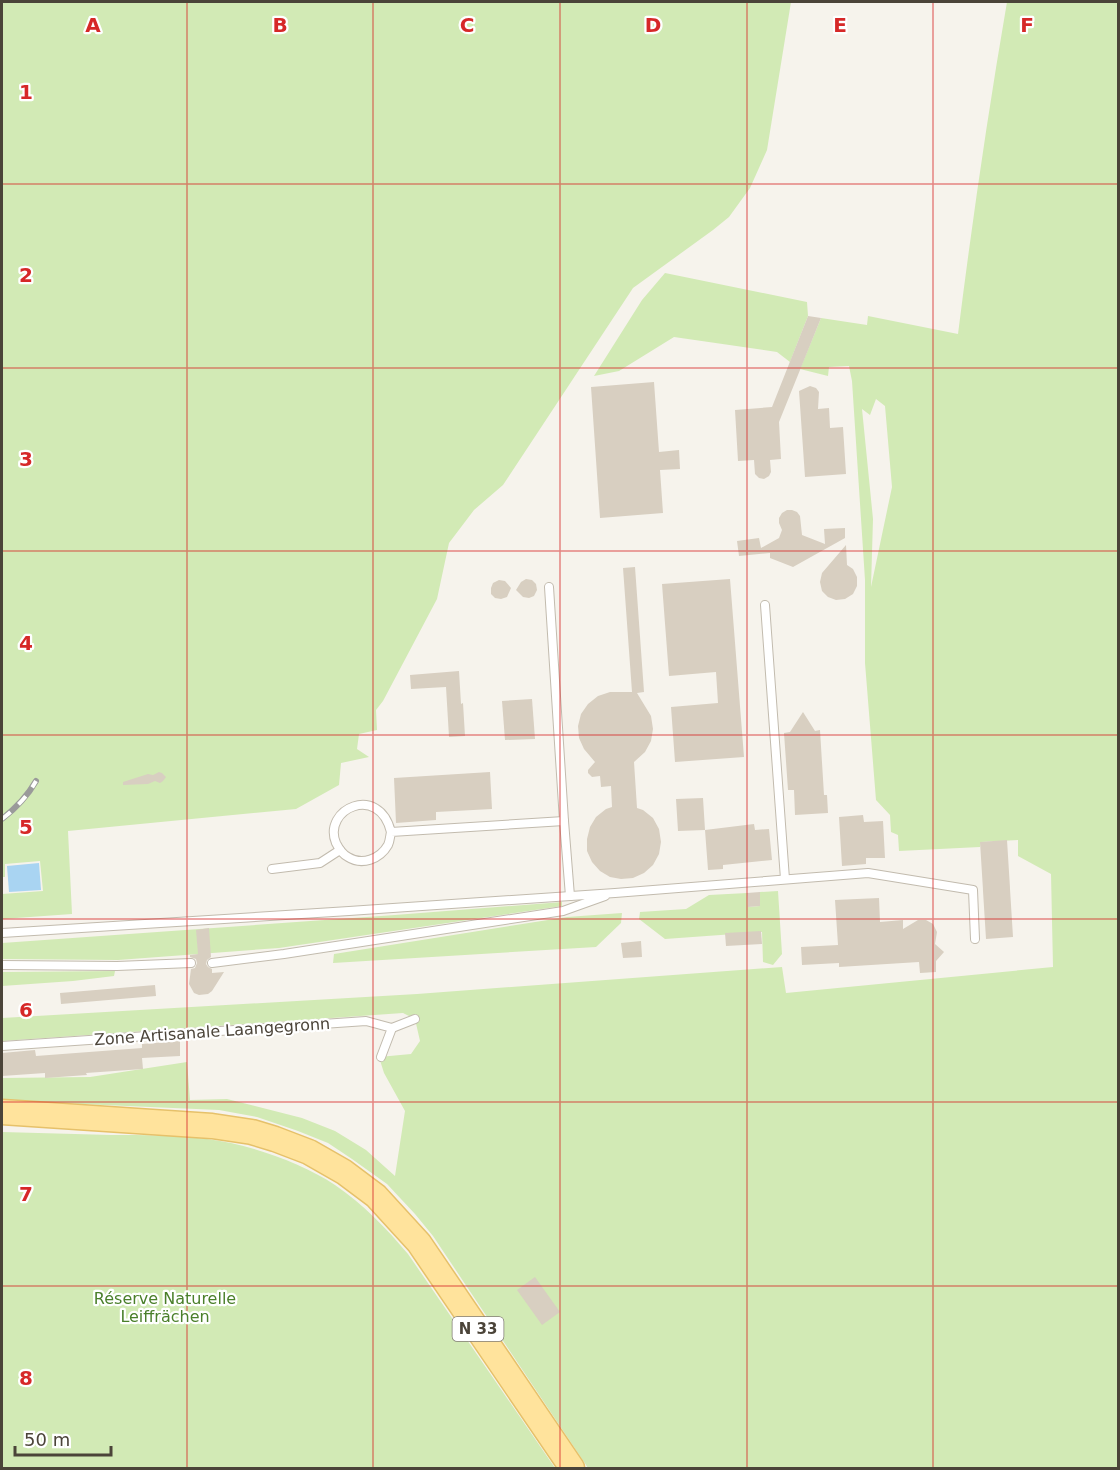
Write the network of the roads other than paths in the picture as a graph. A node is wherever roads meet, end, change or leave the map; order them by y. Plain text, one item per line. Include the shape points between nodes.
1 (549, 587) dead end
2 (765, 604) dead end
3 (564, 821) junction
4 (391, 832) junction
5 (340, 850) junction
6 (272, 869) dead end
7 (785, 879) junction
8 (615, 893) junction
9 (570, 896) junction
10 (2, 933) edge
11 (975, 939) dead end
12 (191, 963) dead end
13 (212, 963) dead end
14 (2, 965) edge
15 (415, 1019) dead end
16 (392, 1028) junction
17 (2, 1046) edge
18 (381, 1057) dead end
19 (2, 1112) edge
20 (137, 1120) junction
21 (2, 1124) edge
22 (572, 1468) edge

1 - 3 lane
2 - 7 lane
3 - 4 lane
3 - 9 lane
4 - 5 lane via 389,844 372,860 349,858
4 - 5 lane via 382,812 372,806 349,808 335,827
5 - 6 lane via 320,863
7 - 8 lane
7 - 11 lane via 868,873 973,890
8 - 9 lane
8 - 13 lane via 563,911
9 - 10 lane
12 - 14 lane
15 - 16 lane
16 - 17 lane, Zone Artisanale Laangegronn via 366,1021
16 - 18 lane
19 - 20 main road, N 33
20 - 21 main road, N 33
20 - 22 main road, N 33 via 212,1126 275,1139 318,1157 376,1196 420,1243

